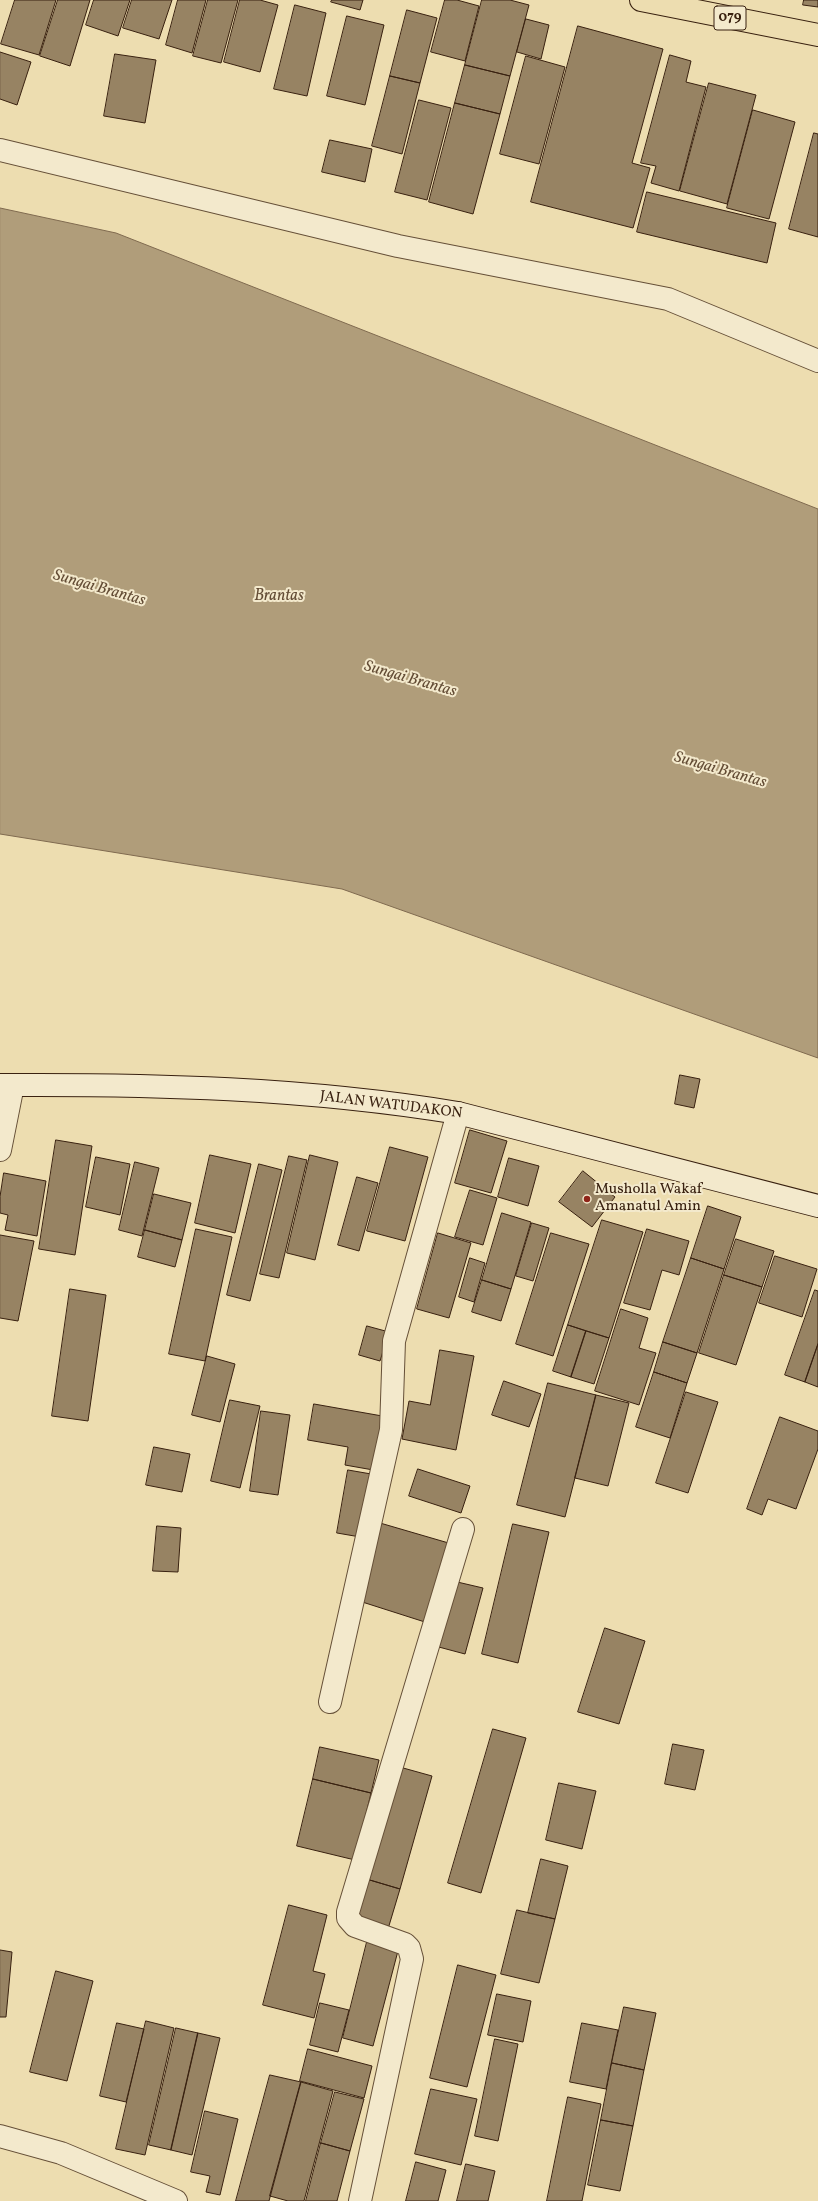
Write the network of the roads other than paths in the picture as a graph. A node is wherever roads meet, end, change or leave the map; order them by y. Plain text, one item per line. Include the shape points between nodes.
1 (650, 1) edge
2 (818, 36) edge
3 (0, 150) edge
4 (818, 361) edge
5 (6, 1085) edge
6 (458, 1113) junction
7 (0, 1150) edge
8 (818, 1206) edge
9 (462, 1529) dead end
10 (330, 1702) dead end
11 (0, 2136) edge
12 (176, 2201) edge
13 (360, 2201) edge

1 - 2 main road, 079
3 - 4 street via 398,246 668,299
5 - 6 street, JALAN WATUDAKON via 259,1091 411,1105
5 - 7 street
6 - 8 street, JALAN WATUDAKON
6 - 10 street via 394,1341 391,1430
9 - 13 street via 348,1912 348,1918 355,1926 405,1944 410,1948 412,1959
11 - 12 street via 61,2153

